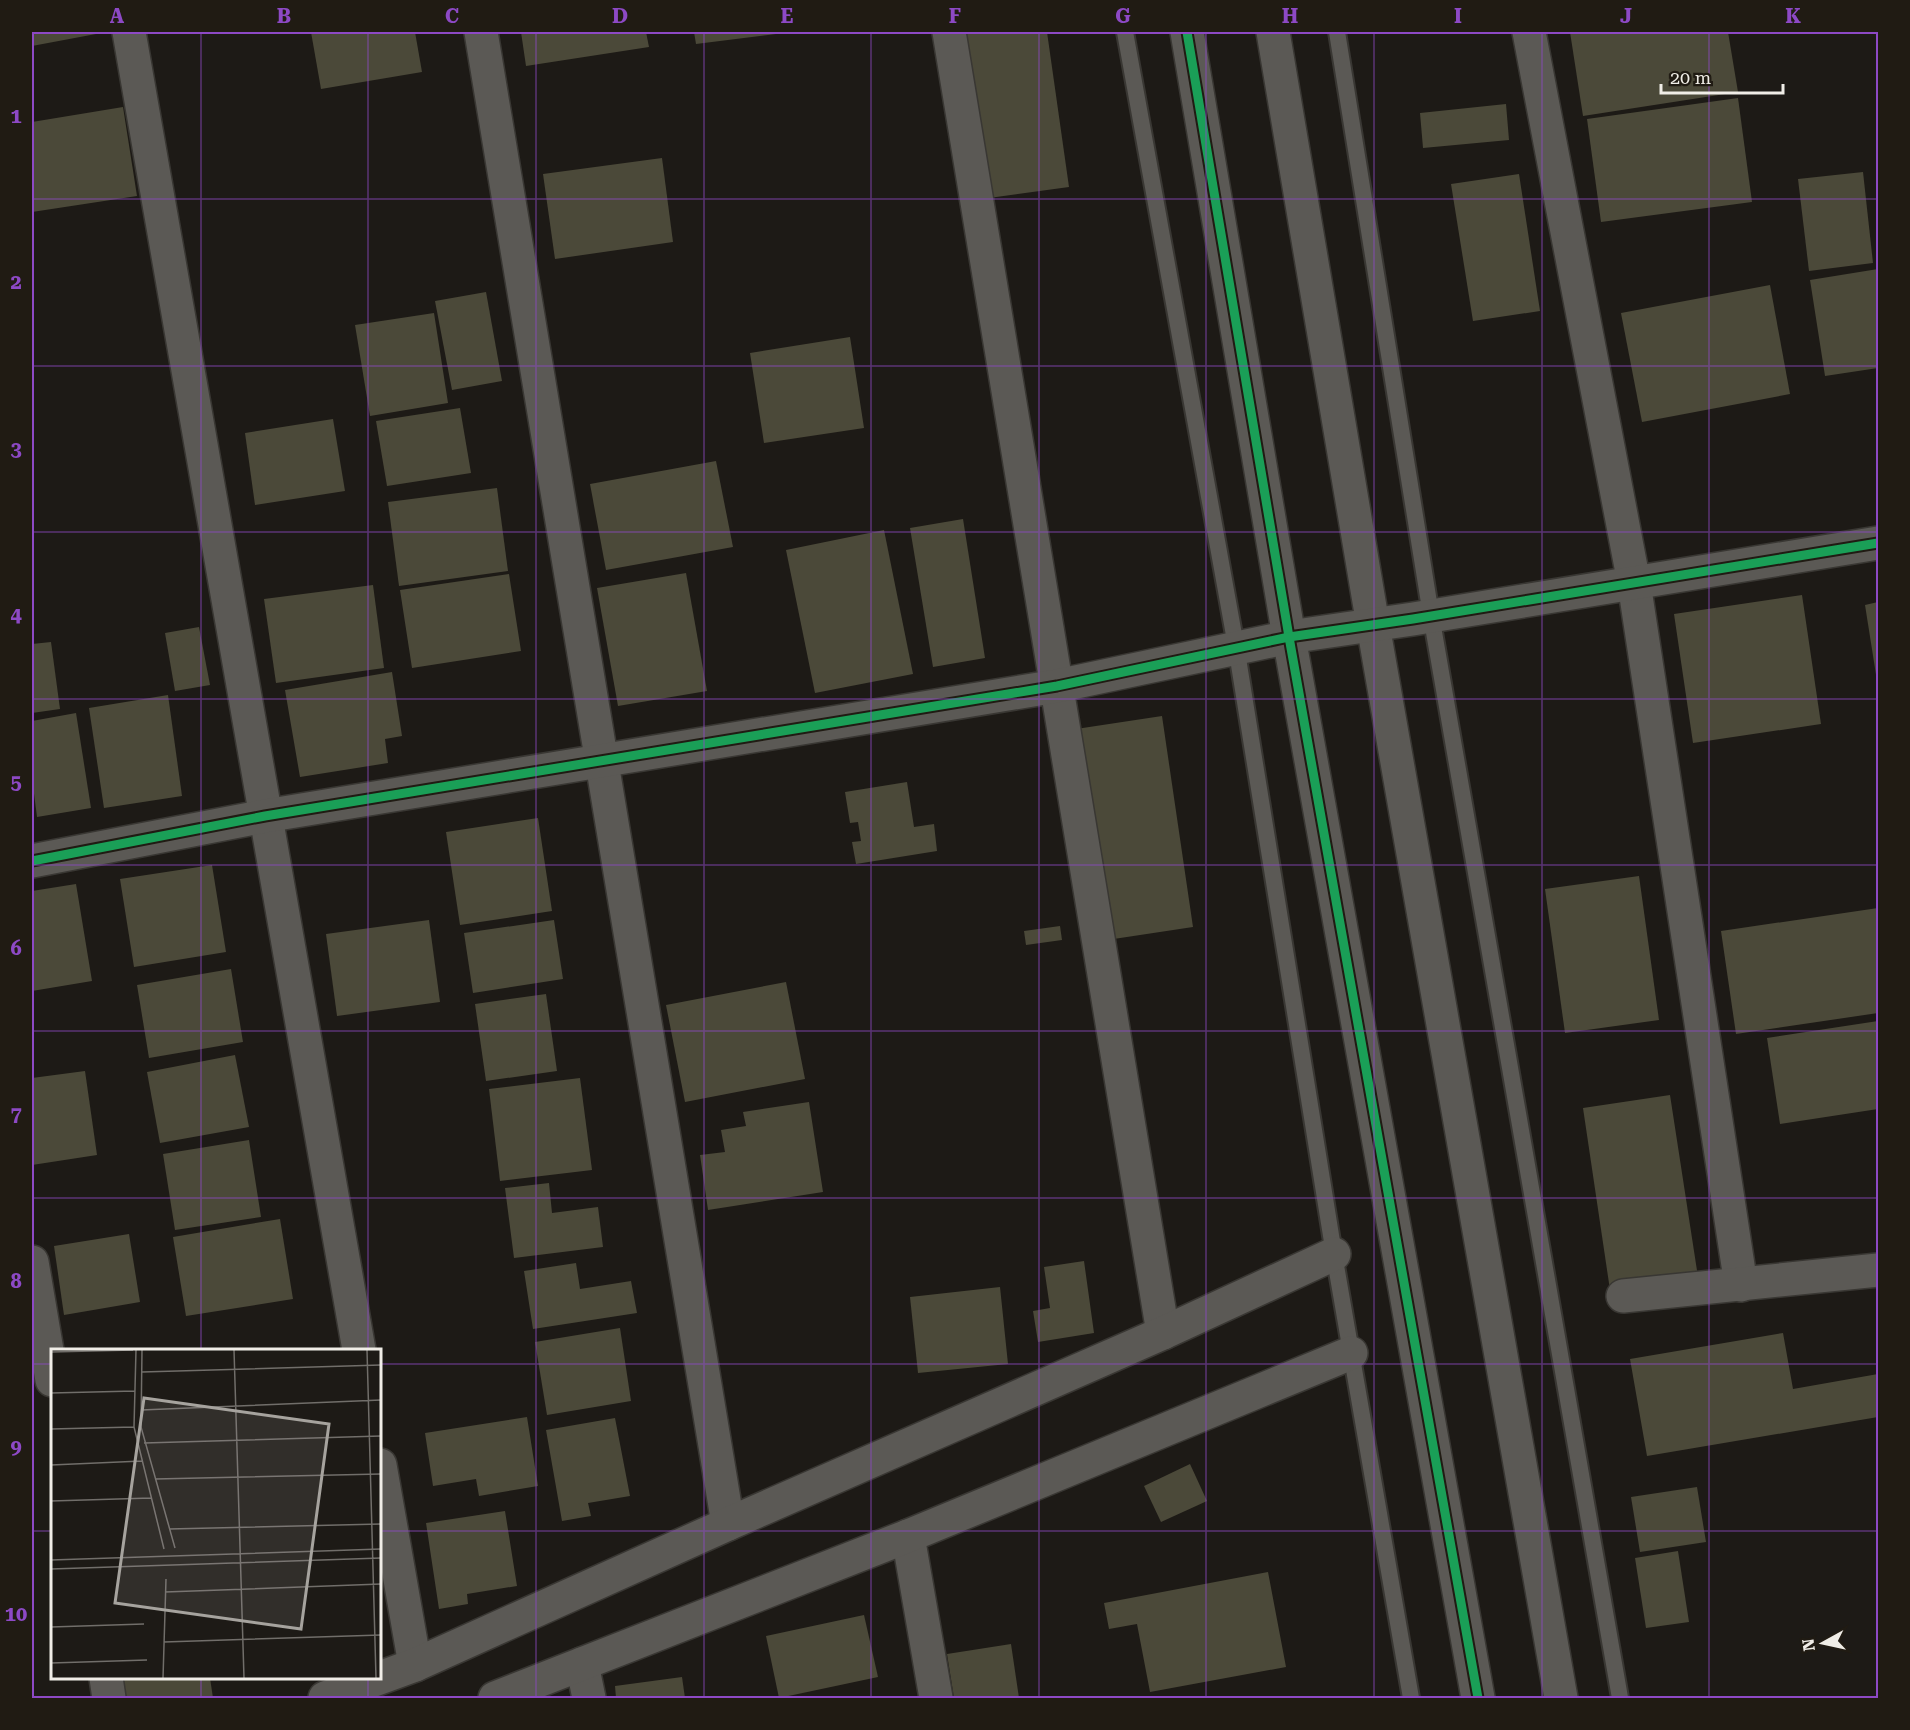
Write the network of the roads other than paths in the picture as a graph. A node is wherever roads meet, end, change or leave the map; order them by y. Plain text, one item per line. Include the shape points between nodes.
1 (129, 32) edge
2 (481, 32) edge
3 (949, 32) edge
4 (1125, 32) edge
5 (1187, 32) edge
6 (1273, 32) edge
7 (1337, 32) edge
8 (1529, 32) edge
9 (1878, 543) edge
10 (1634, 583) junction
11 (1431, 615) junction
12 (1373, 625) junction
13 (1289, 636) junction
14 (1236, 646) junction
15 (1057, 686) junction
16 (602, 761) junction
17 (265, 816) junction
18 (32, 861) edge
19 (1334, 1254) junction
20 (32, 1262) edge
21 (1878, 1270) edge
22 (1741, 1285) junction
23 (1623, 1296) dead end
24 (1163, 1334) junction
25 (359, 1349) edge
26 (1351, 1353) junction
27 (51, 1374) edge
28 (381, 1471) edge
29 (728, 1524) junction
30 (908, 1536) junction
31 (582, 1664) junction
32 (415, 1665) junction
33 (381, 1677) edge
34 (106, 1679) edge
35 (377, 1679) edge
36 (109, 1698) edge
37 (325, 1698) edge
38 (495, 1698) edge
39 (589, 1698) edge
40 (936, 1698) edge
41 (1411, 1698) edge
42 (1478, 1698) edge
43 (1561, 1698) edge
44 (1620, 1698) edge

1 - 17 street
2 - 16 street
3 - 15 street
4 - 14 lane
5 - 13 street
6 - 12 street
7 - 11 lane
8 - 10 street
9 - 10 street
10 - 11 street
10 - 22 street
11 - 12 street
11 - 44 lane
12 - 13 street
12 - 43 street
13 - 14 street
13 - 42 street
14 - 15 street
14 - 19 lane
15 - 16 street
15 - 24 street
16 - 17 street
16 - 29 street
17 - 18 street
17 - 25 street
19 - 24 street
19 - 26 lane
20 - 27 street
21 - 22 street
22 - 23 street
24 - 29 street
26 - 30 street
26 - 41 lane
28 - 32 street
29 - 32 street
30 - 31 street
30 - 40 street
31 - 38 street
31 - 39 street
32 - 33 street
34 - 36 street
35 - 37 street

